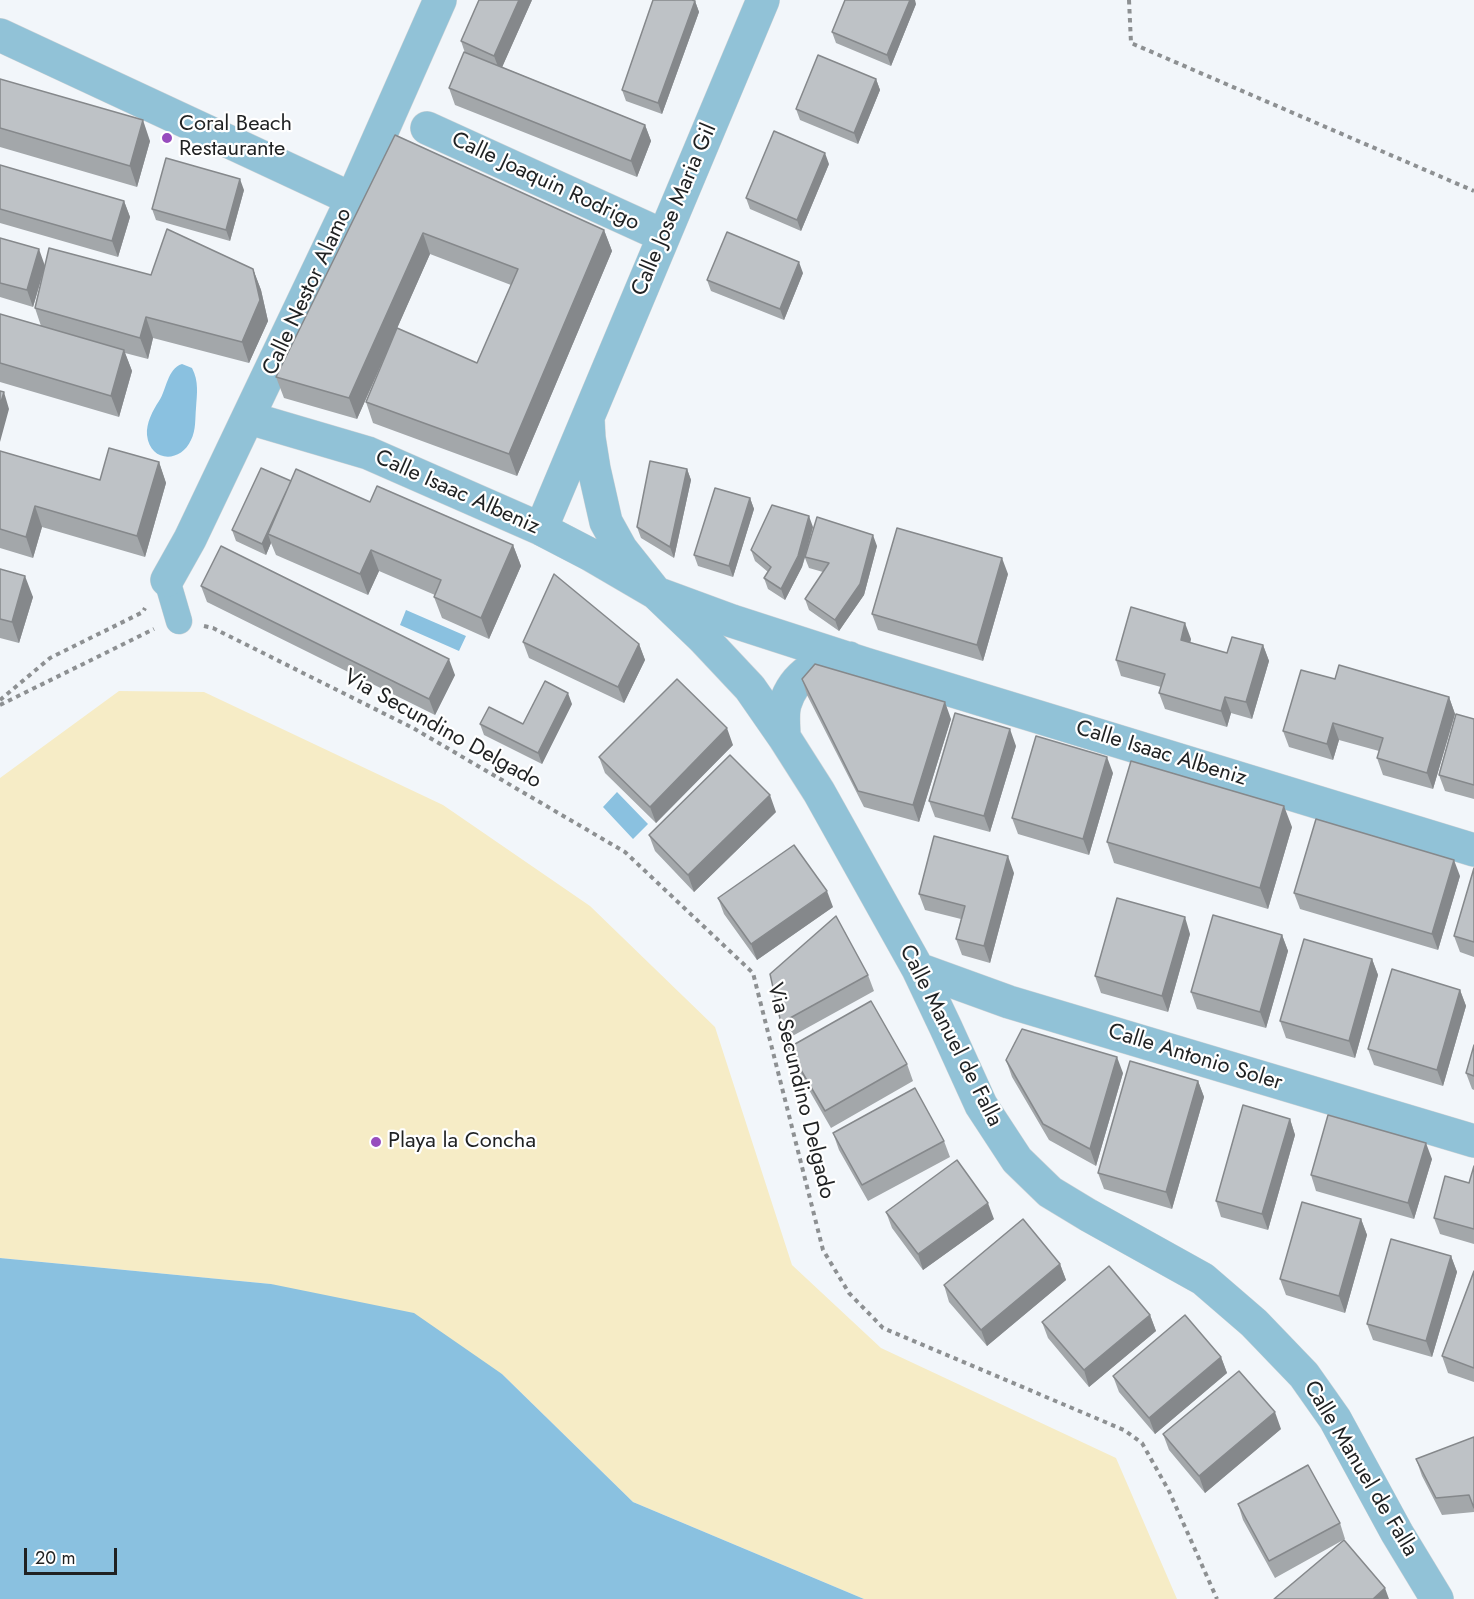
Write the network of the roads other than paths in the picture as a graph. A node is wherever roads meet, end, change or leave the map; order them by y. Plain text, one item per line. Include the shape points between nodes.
1 (440, 0) edge
2 (762, 0) edge
3 (0, 35) edge
4 (427, 128) dead end
5 (352, 199) junction
6 (664, 236) junction
7 (249, 418) junction
8 (588, 419) junction
9 (541, 529) junction
10 (167, 580) joint
11 (656, 593) junction
12 (179, 621) road end
13 (849, 658) junction
14 (750, 688) joint
15 (784, 737) junction
16 (1474, 850) edge
17 (918, 969) junction
18 (1474, 1142) edge
19 (1437, 1599) edge

1 - 5 street, Calle Nestor Alamo
2 - 6 street, Calle Jose Maria Gil
3 - 5 street
4 - 6 street, Calle Joaquin Rodrigo
5 - 7 street, Calle Nestor Alamo
6 - 8 street, Calle Jose Maria Gil
7 - 9 street, Calle Isaac Albeniz via 368,453
7 - 10 street, Calle Nestor Alamo
8 - 9 street, Calle Jose Maria Gil
8 - 11 street, Calle Jose Maria Gil via 606,522 621,549
9 - 11 street, Calle Isaac Albeniz
10 - 12 street
11 - 13 street, Calle Isaac Albeniz
11 - 14 street, Calle Isaac Albeniz
13 - 15 street, Calle Isaac Albeniz via 823,662 798,681 784,705
13 - 16 street, Calle Isaac Albeniz
14 - 15 street, Calle Manuel de Falla
15 - 17 street, Calle Manuel de Falla
17 - 18 street, Calle Antonio Soler via 1009,1002
17 - 19 street, Calle Manuel de Falla via 981,1105 1017,1160 1050,1192 1203,1279 1254,1323 1304,1375 1335,1419

